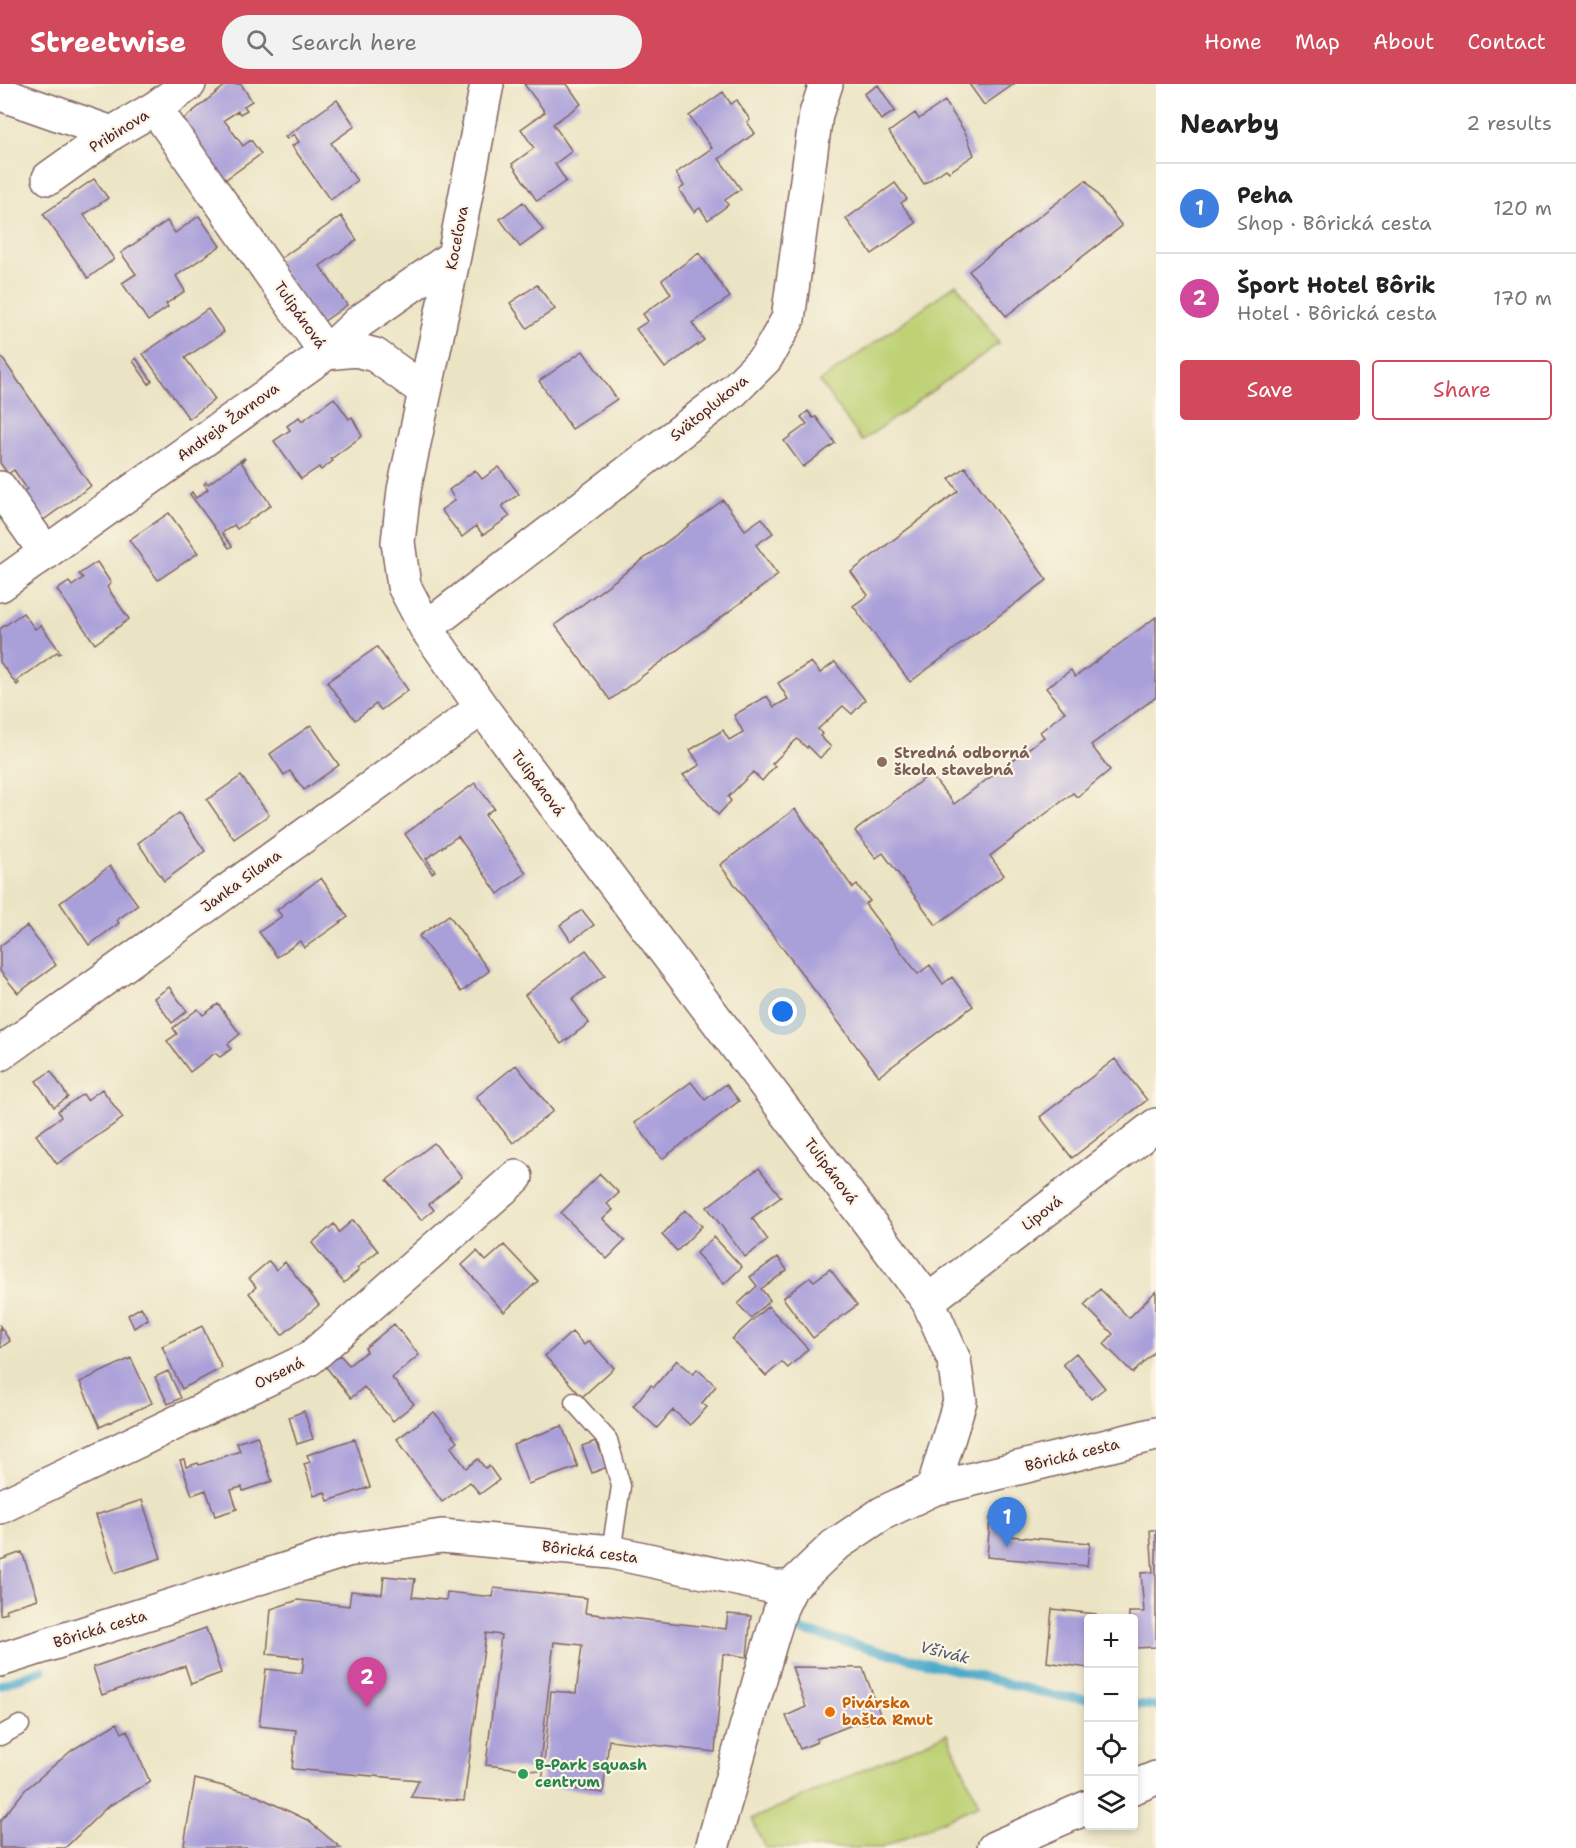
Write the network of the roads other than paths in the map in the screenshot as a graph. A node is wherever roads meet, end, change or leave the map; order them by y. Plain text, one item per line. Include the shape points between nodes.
1 (189, 84) edge
2 (487, 84) edge
3 (826, 84) edge
4 (12, 95) edge
5 (155, 108) junction
6 (111, 133) junction
7 (49, 178) dead end
8 (454, 256) junction
9 (326, 353) junction
10 (425, 391) junction
11 (0, 488) edge
12 (46, 553) junction
13 (0, 585) edge
14 (426, 628) junction
15 (482, 708) junction
16 (0, 1054) edge
17 (1156, 1125) edge
18 (516, 1177) dead end
19 (928, 1301) junction
20 (574, 1402) dead end
21 (1156, 1434) edge
22 (933, 1489) junction
23 (0, 1507) edge
24 (612, 1552) junction
25 (786, 1598) junction
26 (0, 1660) edge
27 (20, 1725) dead end
28 (0, 1736) edge
29 (1156, 1778) edge
30 (1138, 1785) edge
31 (1084, 1809) edge
32 (712, 1848) edge
33 (994, 1848) edge

1 - 5 street, Pribinova
2 - 8 street, Koceľova
3 - 14 street, Svätoplukova via 816,114 788,319 766,358 733,392
4 - 6 street
5 - 6 street, Pribinova
5 - 9 street, Tulipánová
6 - 7 street, Pribinova
8 - 9 street, Andreja Žarnova via 359,322
8 - 10 street, Koceľova
9 - 10 street, Tulipánová via 357,350 375,355
9 - 12 street, Andreja Žarnova
10 - 14 street, Tulipánová via 404,490 398,542 404,586
11 - 12 street
12 - 13 street, Andreja Žarnova
14 - 15 street, Tulipánová
15 - 16 street, Janka Silana
15 - 19 street, Tulipánová
17 - 19 street, Lipová
18 - 23 street, Ovsená via 309,1359
19 - 22 street, Tulipánová via 954,1360 960,1401
20 - 24 lane via 608,1440 621,1486
21 - 22 street, Bôrická cesta
22 - 25 street, Bôrická cesta via 883,1513 834,1546
24 - 25 street, Bôrická cesta via 774,1587
24 - 26 street, Bôrická cesta via 442,1536 347,1550
25 - 32 street
27 - 28 lane
29 - 30 street
31 - 33 street

